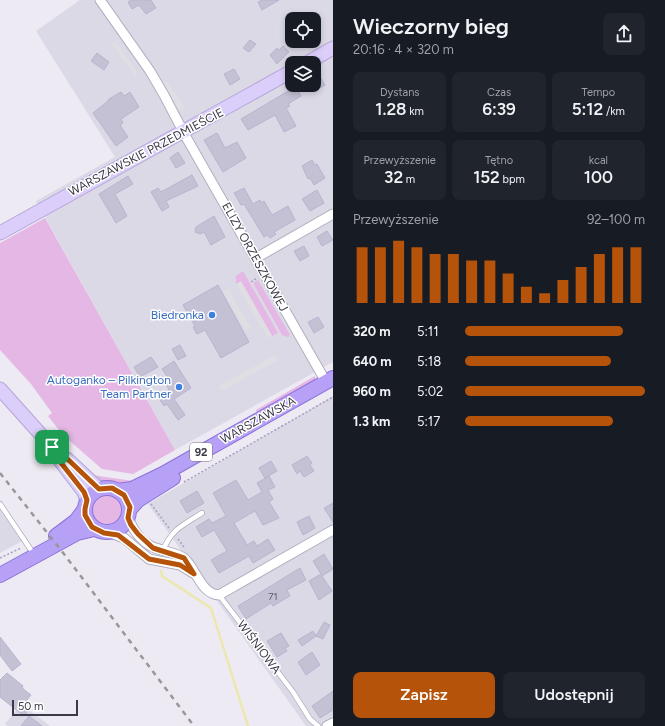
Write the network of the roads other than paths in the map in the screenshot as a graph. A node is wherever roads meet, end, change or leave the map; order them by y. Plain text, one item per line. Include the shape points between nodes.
1 (100, 0) edge
2 (333, 48) edge
3 (319, 56) edge
4 (285, 75) edge
5 (184, 132) junction
6 (333, 214) edge
7 (0, 233) edge
8 (256, 258) junction
9 (329, 384) edge
10 (0, 389) edge
11 (52, 447) junction
12 (99, 489) junction
13 (118, 491) junction
14 (0, 504) edge
15 (86, 505) junction
16 (202, 513) dead end
17 (129, 514) junction
18 (94, 528) junction
19 (333, 530) edge
20 (111, 533) junction
21 (30, 548) junction
22 (163, 550) junction
23 (0, 567) edge
24 (194, 574) junction
25 (0, 575) edge
26 (220, 595) junction
27 (333, 723) edge
28 (318, 726) edge
29 (327, 726) edge

1 - 5 street, ELIZY ORZESZKOWEJ via 150,71
2 - 3 street
4 - 5 street, WARSZAWSKIE PRZEDMIEŚCIE
5 - 7 street, WARSZAWSKIE PRZEDMIEŚCIE
5 - 8 street, ELIZY ORZESZKOWEJ
6 - 8 street
8 - 9 street, ELIZY ORZESZKOWEJ
9 - 13 main road, WARSZAWSKA / 92 via 157,477 132,489
9 - 17 main road, WARSZAWSKA / 92 via 138,500
10 - 11 street
11 - 12 street
11 - 15 street via 54,454 84,492
12 - 13 main road, 92
12 - 15 main road
13 - 17 main road via 128,500
14 - 21 lane
15 - 18 main road via 88,521
15 - 21 main road via 72,525
16 - 22 lane via 173,533
17 - 20 main road, 92 via 123,526
17 - 22 street, WIŚNIOWA via 134,530 153,548
18 - 20 main road
18 - 25 main road via 77,533
19 - 26 street
20 - 24 street, WIŚNIOWA via 124,538 149,559 180,565
21 - 23 main road
22 - 24 street, WIŚNIOWA via 184,558
24 - 26 street, WIŚNIOWA via 211,593
26 - 28 lane, WIŚNIOWA via 293,692 310,719
27 - 29 street

